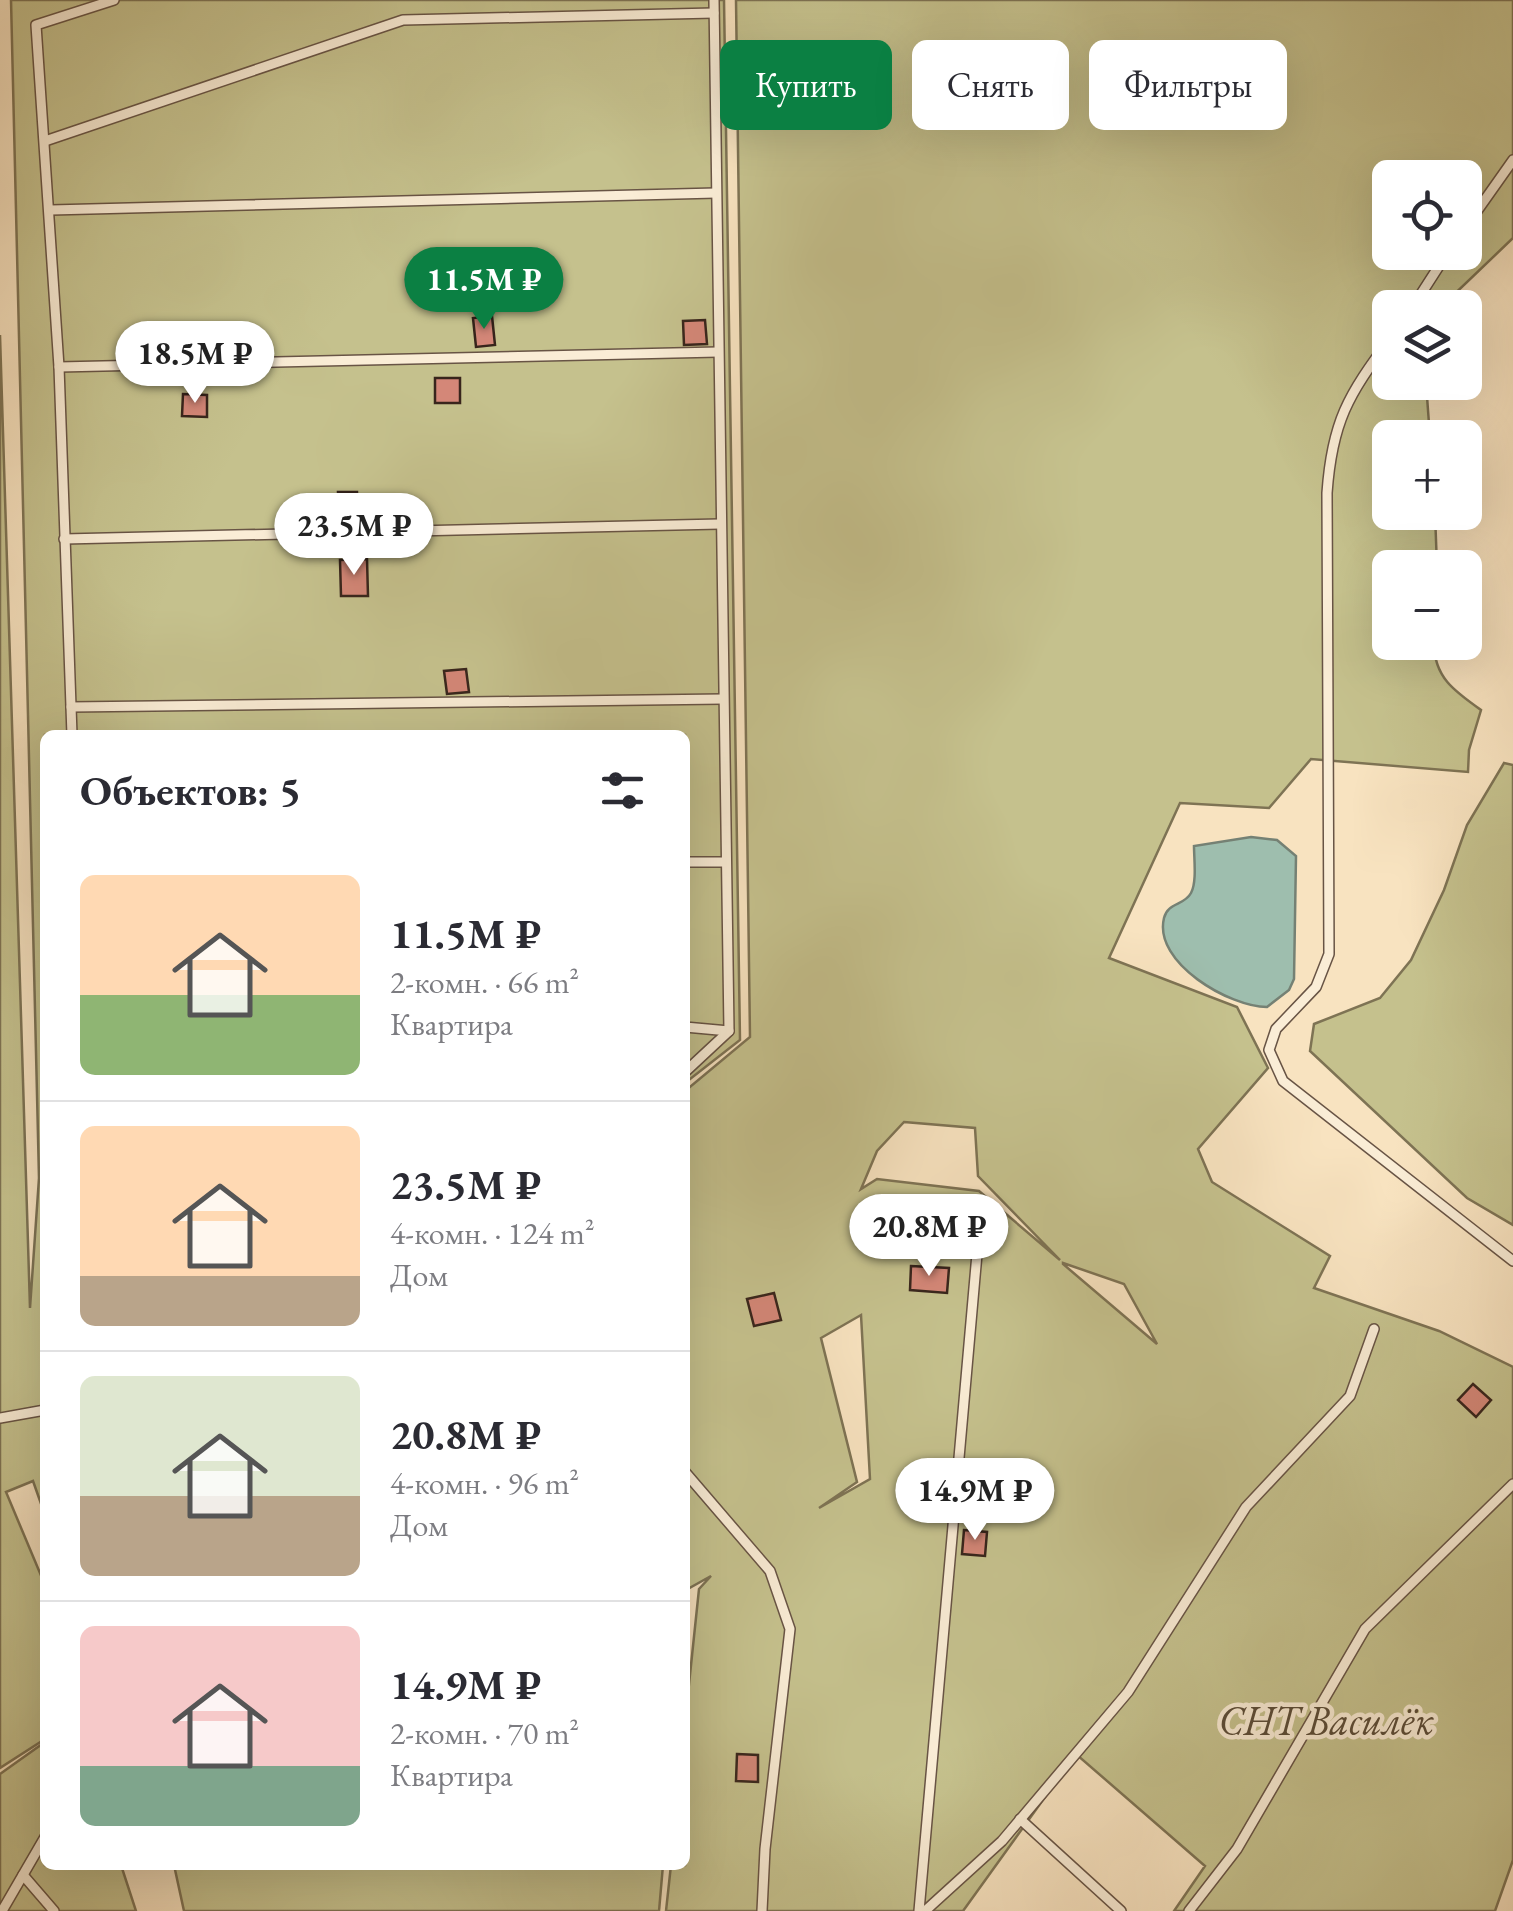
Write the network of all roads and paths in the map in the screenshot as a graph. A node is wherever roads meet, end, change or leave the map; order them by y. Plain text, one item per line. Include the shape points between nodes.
1 (114, 0) edge
2 (714, 0) edge
3 (714, 13) junction
4 (46, 140) junction
5 (1513, 160) edge
6 (716, 193) junction
7 (1482, 204) edge
8 (51, 210) junction
9 (718, 352) junction
10 (1372, 363) edge
11 (59, 367) junction
12 (720, 524) junction
13 (64, 539) junction
14 (723, 699) junction
15 (71, 706) junction
16 (72, 730) edge
17 (690, 862) edge
18 (725, 862) junction
19 (690, 1027) edge
20 (729, 1031) junction
21 (690, 1067) edge
22 (980, 1220) dead end
23 (1513, 1261) edge
24 (1374, 1329) dead end
25 (40, 1411) edge
26 (0, 1418) edge
27 (690, 1478) edge
28 (1513, 1484) edge
29 (1020, 1819) junction
30 (40, 1846) edge
31 (23, 1875) junction
32 (2, 1911) edge
33 (54, 1911) edge
34 (762, 1911) edge
35 (922, 1911) edge
36 (1121, 1911) edge
37 (1188, 1911) edge

1 - 4 lane via 36,25
2 - 3 lane
3 - 4 lane via 403,20
3 - 6 lane
4 - 8 lane
5 - 7 lane
6 - 8 lane
6 - 9 lane
8 - 11 lane
9 - 11 lane
9 - 12 lane
10 - 23 lane via 1352,390 1330,446 1329,954 1316,987 1276,1028 1269,1050 1283,1081
11 - 13 lane
12 - 13 lane
12 - 14 lane
13 - 15 lane
14 - 15 lane
14 - 18 lane
15 - 16 lane
17 - 18 lane
18 - 20 lane
19 - 20 lane
20 - 21 lane
22 - 35 lane
24 - 29 lane via 1350,1396 1246,1507 1128,1692
25 - 26 lane
27 - 34 lane via 770,1570 790,1629
28 - 37 lane via 1365,1629 1237,1850
29 - 35 lane
29 - 36 lane
30 - 31 lane
31 - 32 lane
31 - 33 lane

